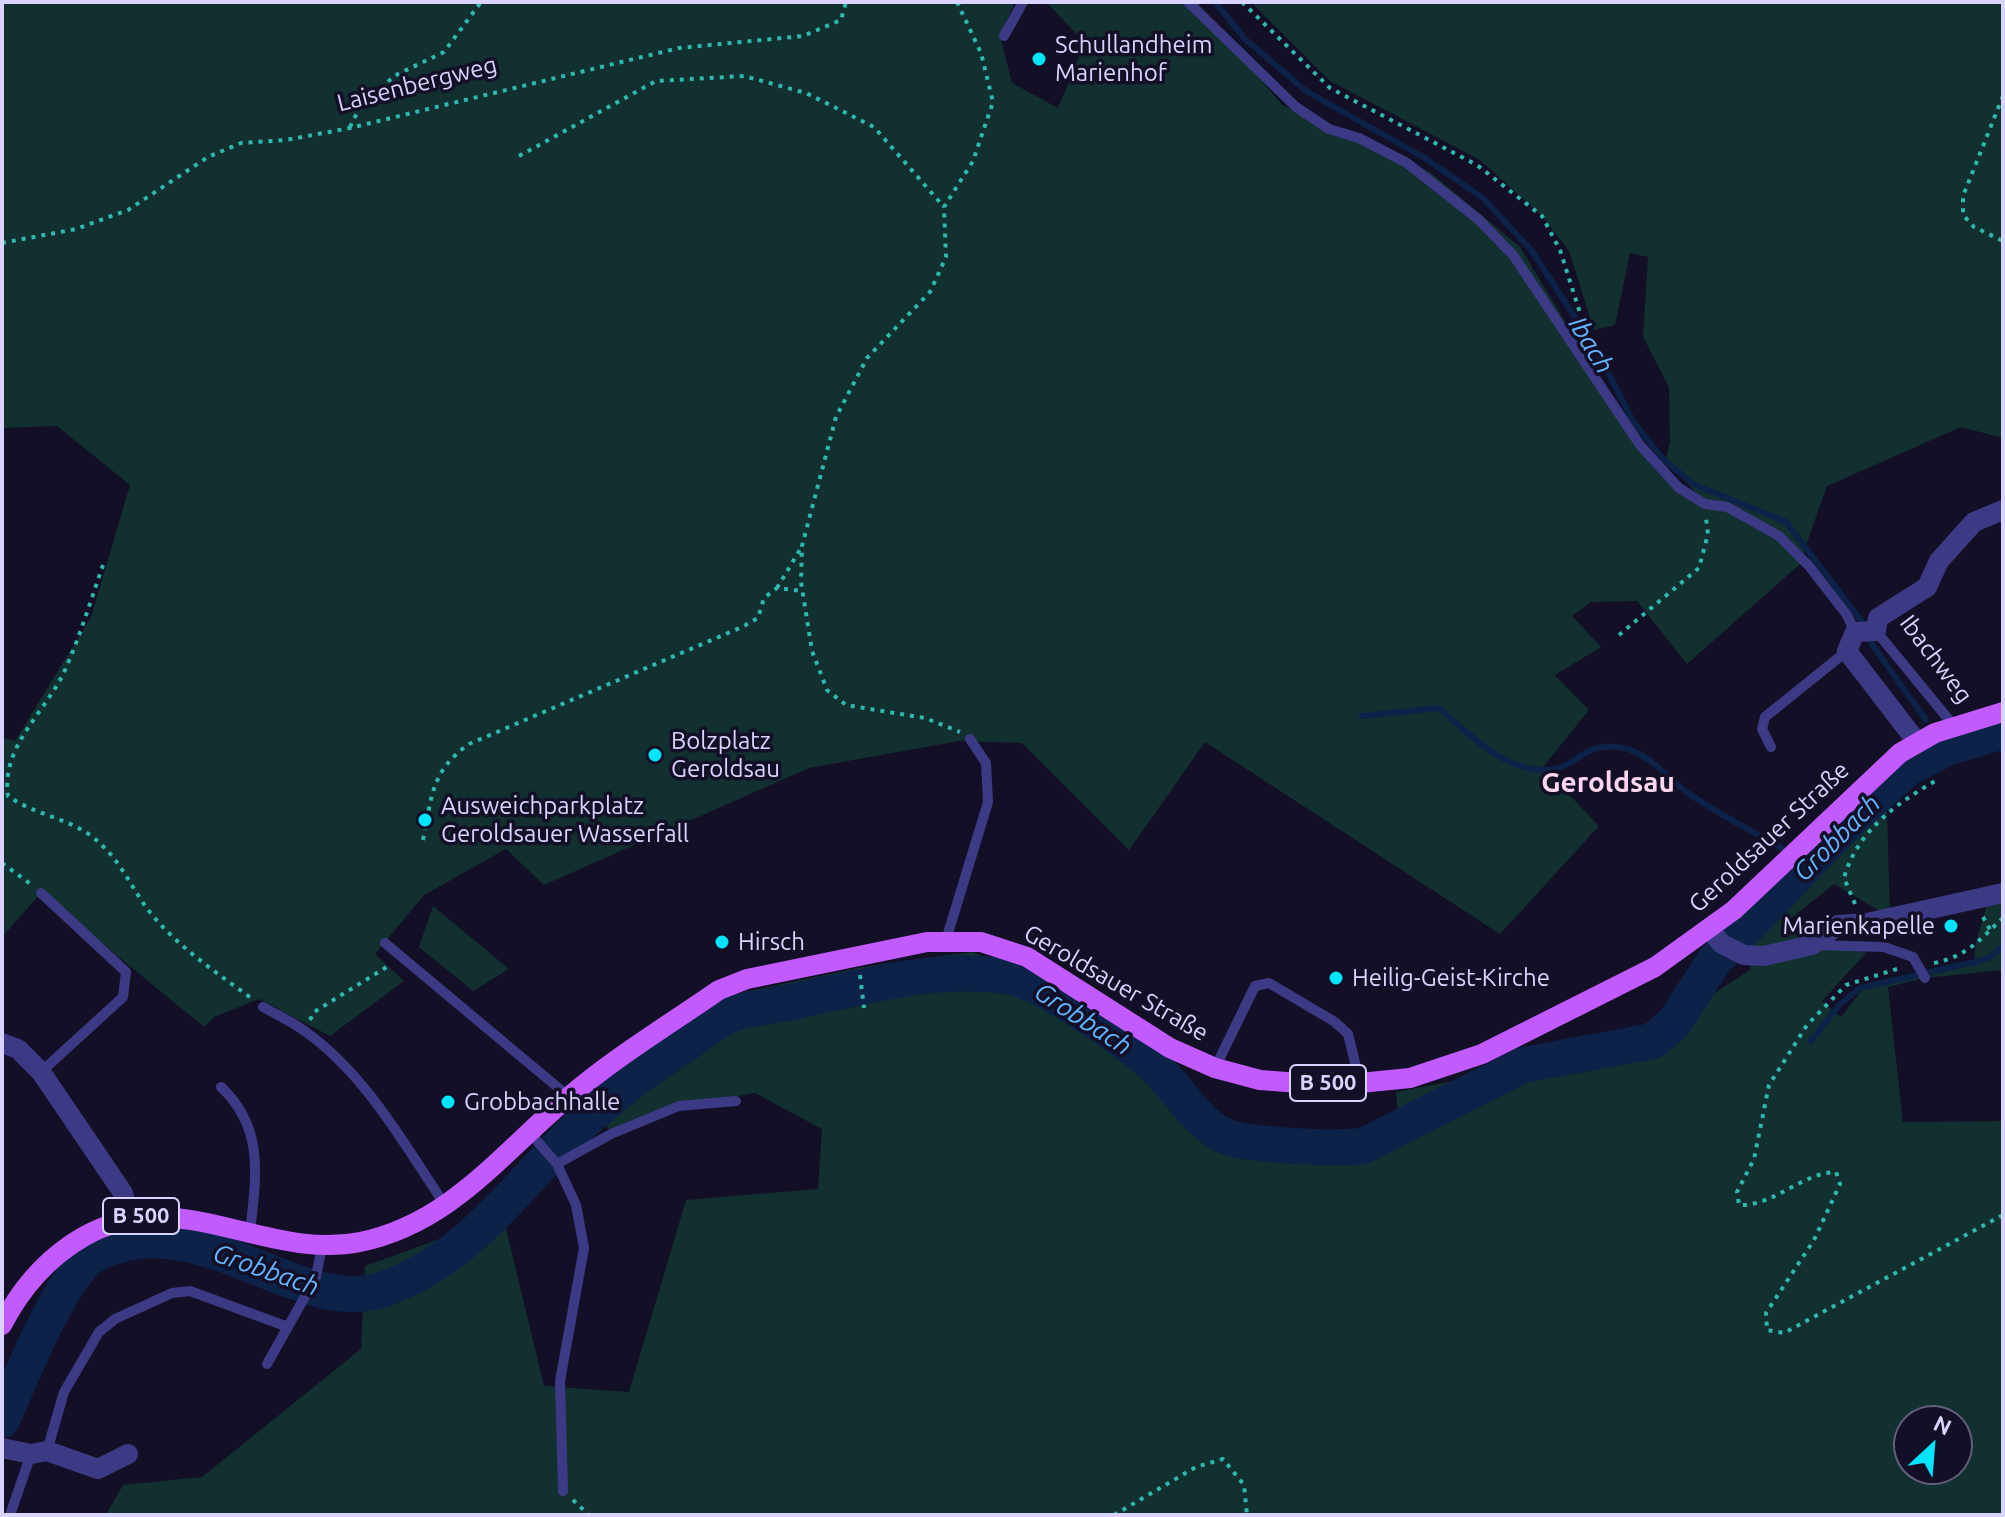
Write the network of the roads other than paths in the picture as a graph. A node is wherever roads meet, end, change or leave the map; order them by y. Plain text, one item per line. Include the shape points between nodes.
1 (1023, 2) edge
2 (1188, 2) edge
3 (1004, 36) dead end
4 (2003, 510) edge
5 (1862, 635) junction
6 (2003, 712) edge
7 (1954, 726) junction
8 (970, 739) road end
9 (1917, 742) junction
10 (1771, 747) dead end
11 (41, 893) road end
12 (2003, 893) edge
13 (1716, 937) junction
14 (946, 940) junction
15 (385, 943) dead end
16 (1812, 945) junction
17 (1923, 971) road end
18 (263, 1007) road end
19 (2, 1043) edge
20 (1215, 1068) junction
21 (41, 1072) junction
22 (1360, 1083) junction
23 (221, 1087) dead end
24 (568, 1096) junction
25 (736, 1101) dead end
26 (535, 1139) junction
27 (557, 1164) junction
28 (446, 1207) junction
29 (129, 1217) junction
30 (250, 1232) junction
31 (322, 1246) junction
32 (2, 1325) edge
33 (288, 1327) junction
34 (267, 1364) dead end
35 (2, 1448) edge
36 (39, 1452) junction
37 (128, 1454) dead end
38 (563, 1491) road end
39 (10, 1515) edge

1 - 3 lane
2 - 5 lane via 1296,107 1329,129 1407,163 1478,219 1513,255 1640,445 1679,488 1779,536
4 - 5 street, Ibachweg via 1974,522 1939,561 1927,587 1878,618
5 - 7 lane, Ibachweg
5 - 9 street
5 - 10 lane via 1765,717 1762,729
6 - 7 main road, Geroldsauer Straße / B 500
7 - 9 main road, Geroldsauer Straße / B 500
8 - 14 lane via 986,763 988,802
9 - 13 main road, Geroldsauer Straße / B 500 via 1883,766
11 - 21 lane via 126,972 123,997
12 - 16 street via 1838,925
13 - 16 street via 1744,955
13 - 22 main road, Geroldsauer Straße / B 500 via 1482,1054 1410,1078
14 - 20 main road, Geroldsauer Straße / B 500 via 990,944 1027,957 1170,1048
14 - 24 main road, Geroldsauer Straße / B 500 via 733,983
15 - 24 lane
16 - 17 lane via 1884,947 1913,957
18 - 28 lane via 305,1031 342,1063 380,1108
19 - 21 street via 18,1049
20 - 22 main road, Geroldsauer Straße / B 500 via 1260,1080
20 - 22 lane via 1255,986 1269,983 1348,1034
21 - 29 street via 123,1193
23 - 30 lane via 239,1104 257,1163
24 - 26 main road, Geroldsauer Straße / B 500
25 - 27 lane via 679,1106
26 - 27 lane
26 - 28 main road, Geroldsauer Straße / B 500
27 - 38 lane via 576,1205 584,1248 560,1381
28 - 31 main road, Geroldsauer Straße / B 500 via 379,1237
29 - 30 main road, Geroldsauer Straße / B 500 via 169,1216
29 - 32 main road, Geroldsauer Straße / B 500 via 56,1255 27,1285
30 - 31 main road, Geroldsauer Straße / B 500
31 - 33 lane via 316,1277
33 - 34 lane
33 - 36 lane via 190,1291 172,1293 115,1319 99,1332 64,1392
35 - 36 street
36 - 37 street via 98,1469
36 - 39 lane

